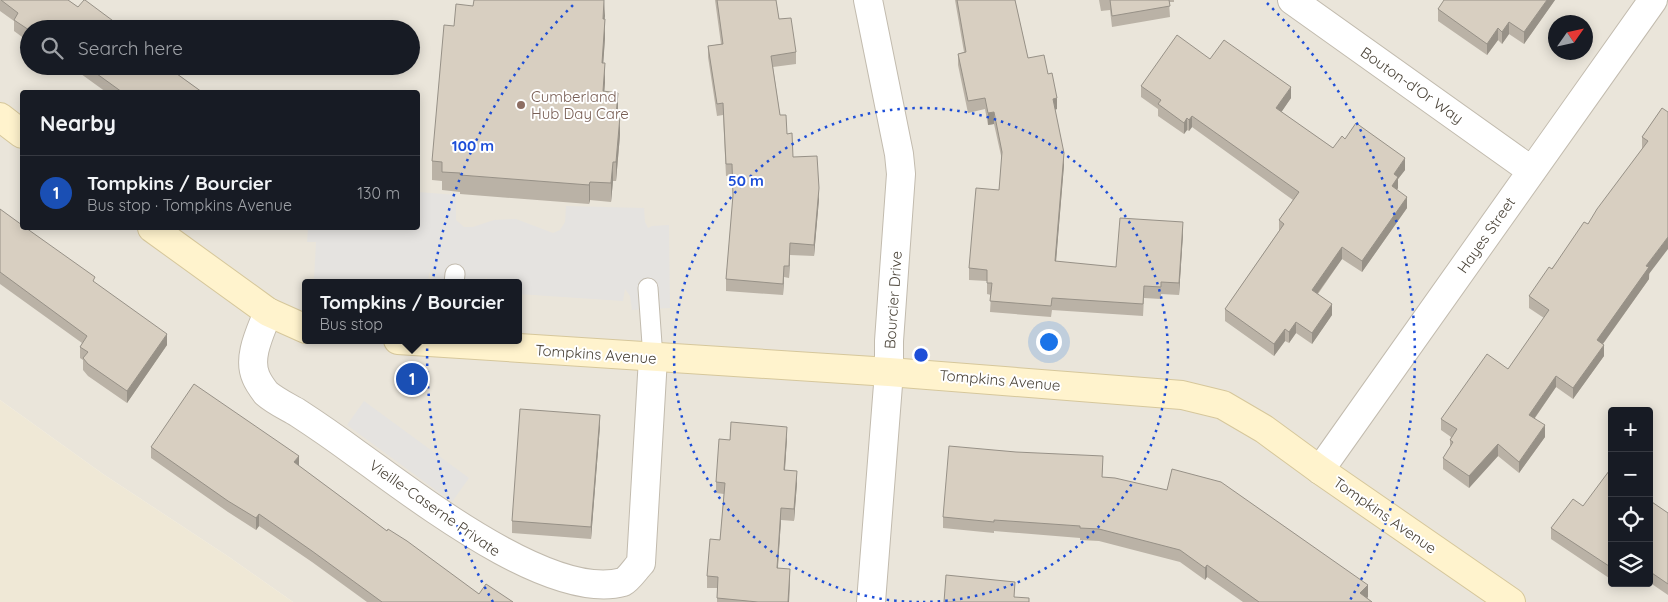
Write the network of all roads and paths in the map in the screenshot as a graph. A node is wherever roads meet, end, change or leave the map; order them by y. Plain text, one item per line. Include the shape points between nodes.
1 (868, 0) edge
2 (1292, 0) edge
3 (1653, 0) edge
4 (0, 117) edge
5 (20, 132) edge
6 (1532, 170) junction
7 (155, 230) edge
8 (648, 288) dead end
9 (268, 312) junction
10 (302, 327) edge
11 (476, 344) edge
12 (653, 358) junction
13 (889, 372) junction
14 (1320, 470) junction
15 (872, 602) edge
16 (1511, 602) edge

1 - 13 street, Bourcier Drive via 901,174
2 - 6 street, Bouton-d'Or Way
3 - 6 street, Hayes Street
4 - 5 street
6 - 14 street, Hayes Street
7 - 9 street
8 - 12 lane
9 - 10 street
9 - 12 street, Vieille-Caserne Private via 253,362 256,376 266,392 500,554 564,582 597,587 624,582 641,563
11 - 12 street, Tompkins Avenue
12 - 13 street, Tompkins Avenue
13 - 14 street, Tompkins Avenue via 1182,395 1223,405 1264,429
13 - 15 street, Bourcier Drive
14 - 16 street, Tompkins Avenue

